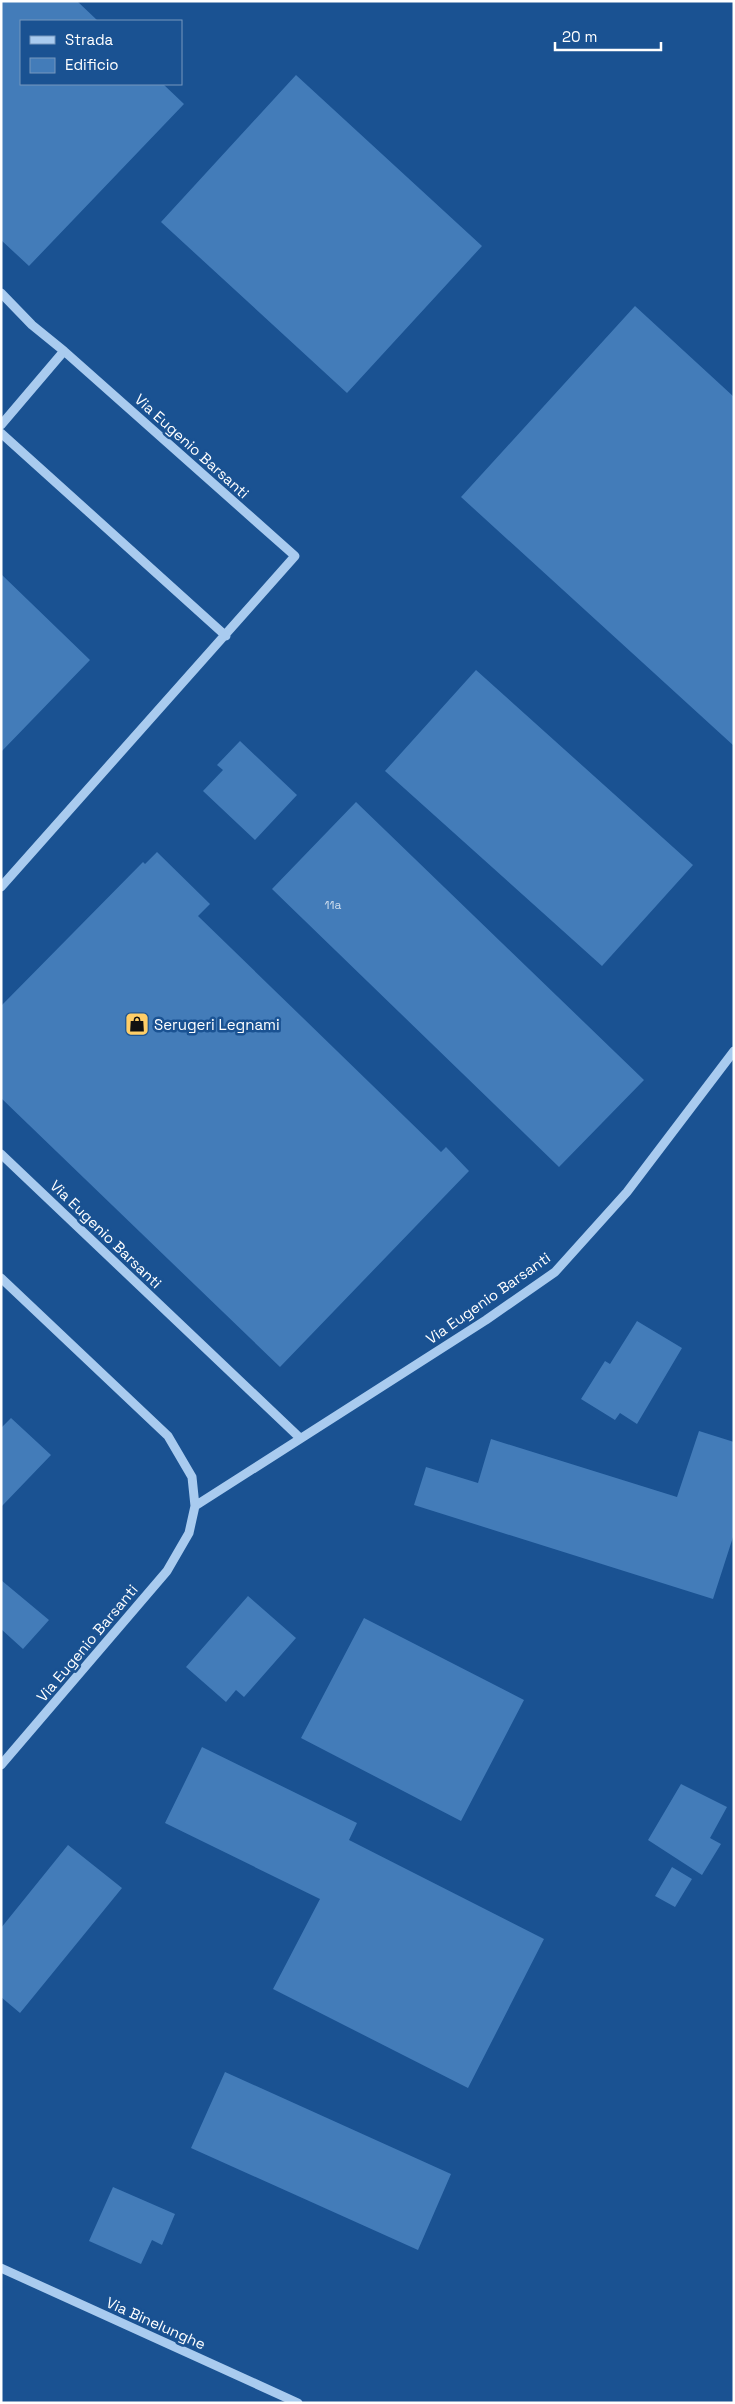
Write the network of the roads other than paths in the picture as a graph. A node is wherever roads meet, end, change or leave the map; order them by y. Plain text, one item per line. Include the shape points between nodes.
1 (1, 293) edge
2 (64, 350) junction
3 (1, 425) edge
4 (1, 433) edge
5 (226, 636) junction
6 (1, 887) edge
7 (734, 1051) edge
8 (1, 1154) edge
9 (1, 1278) edge
10 (300, 1438) junction
11 (195, 1506) junction
12 (1, 1765) edge
13 (1, 2268) edge
14 (298, 2403) edge

1 - 2 street via 32,325
2 - 3 street
2 - 5 street, Via Eugenio Barsanti via 295,556
4 - 5 street
5 - 6 street, Via Eugenio Barsanti
7 - 10 street, Via Eugenio Barsanti via 627,1192 555,1272 486,1320
8 - 10 street, Via Eugenio Barsanti
9 - 11 street, Via Eugenio Barsanti via 168,1436 192,1477
10 - 11 street, Via Eugenio Barsanti
11 - 12 street, Via Eugenio Barsanti via 188,1533 167,1571
13 - 14 street, Via Binelunghe

